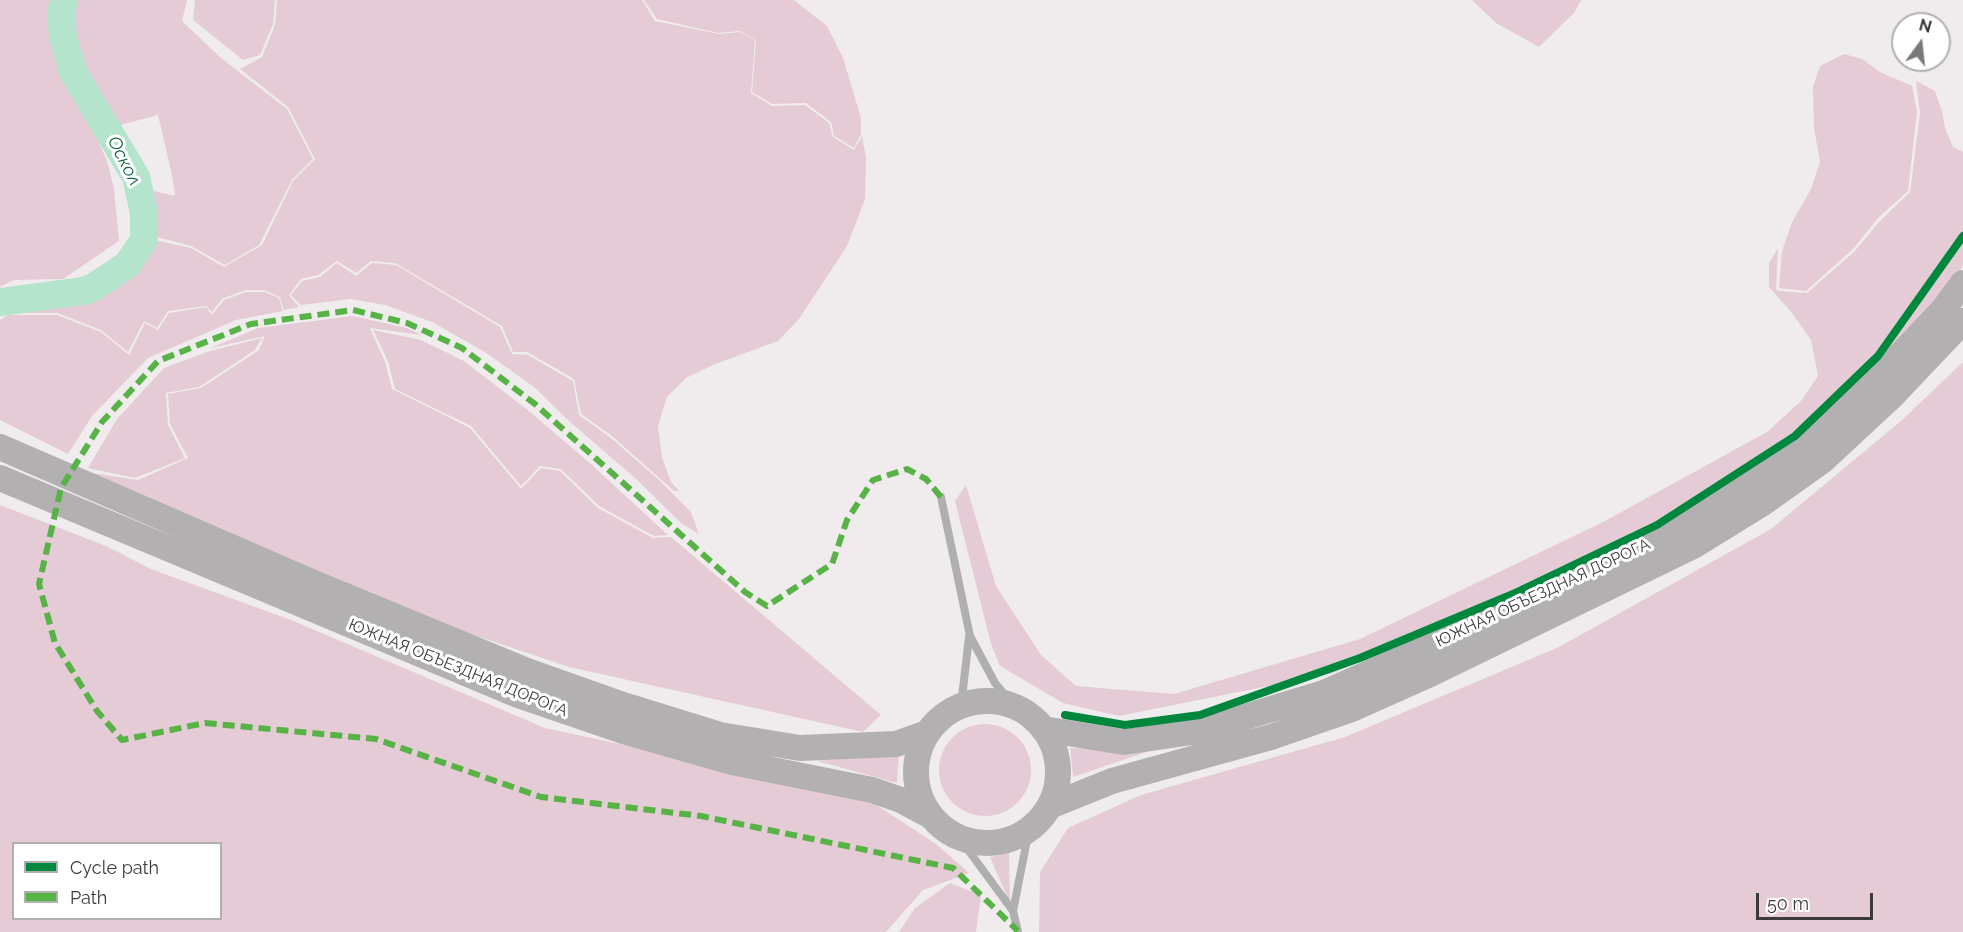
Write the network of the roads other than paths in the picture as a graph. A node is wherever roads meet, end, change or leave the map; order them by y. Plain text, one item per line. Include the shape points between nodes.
1 (1963, 283) edge
2 (1963, 321) edge
3 (0, 447) edge
4 (0, 478) edge
5 (941, 497) dead end
6 (216, 540) junction
7 (204, 565) junction
8 (970, 636) junction
9 (961, 706) junction
10 (1015, 707) junction
11 (1043, 729) junction
12 (927, 733) junction
13 (1050, 806) junction
14 (929, 815) junction
15 (1029, 830) junction
16 (960, 839) junction
17 (1013, 911) junction
18 (1018, 932) edge

1 - 11 main road, ЮЖНАЯ ОБЪЕЗДНАЯ ДОРОГА via 1887,369 1790,458 1633,552 1324,693 1199,731 1124,742
2 - 13 main road, ЮЖНАЯ ОБЪЕЗДНАЯ ДОРОГА via 1891,397 1822,461 1695,545 1352,709 1271,737 1112,781
3 - 6 main road, ЮЖНАЯ ОБЪЕЗДНАЯ ДОРОГА
4 - 7 main road, ЮЖНАЯ ОБЪЕЗДНАЯ ДОРОГА
5 - 8 lane
6 - 7 main road
6 - 12 main road, ЮЖНАЯ ОБЪЕЗДНАЯ ДОРОГА via 526,671 720,735 800,748 896,744
7 - 14 main road, ЮЖНАЯ ОБЪЕЗДНАЯ ДОРОГА via 518,695 732,762 872,790
8 - 9 lane
8 - 10 lane via 995,683
9 - 10 main road via 998,702
9 - 12 main road via 942,717
10 - 11 main road
11 - 13 main road via 1058,766
12 - 14 main road via 918,753 915,775 919,796
13 - 15 main road
14 - 16 main road
15 - 16 main road via 996,843
15 - 17 lane
16 - 17 lane
17 - 18 lane

